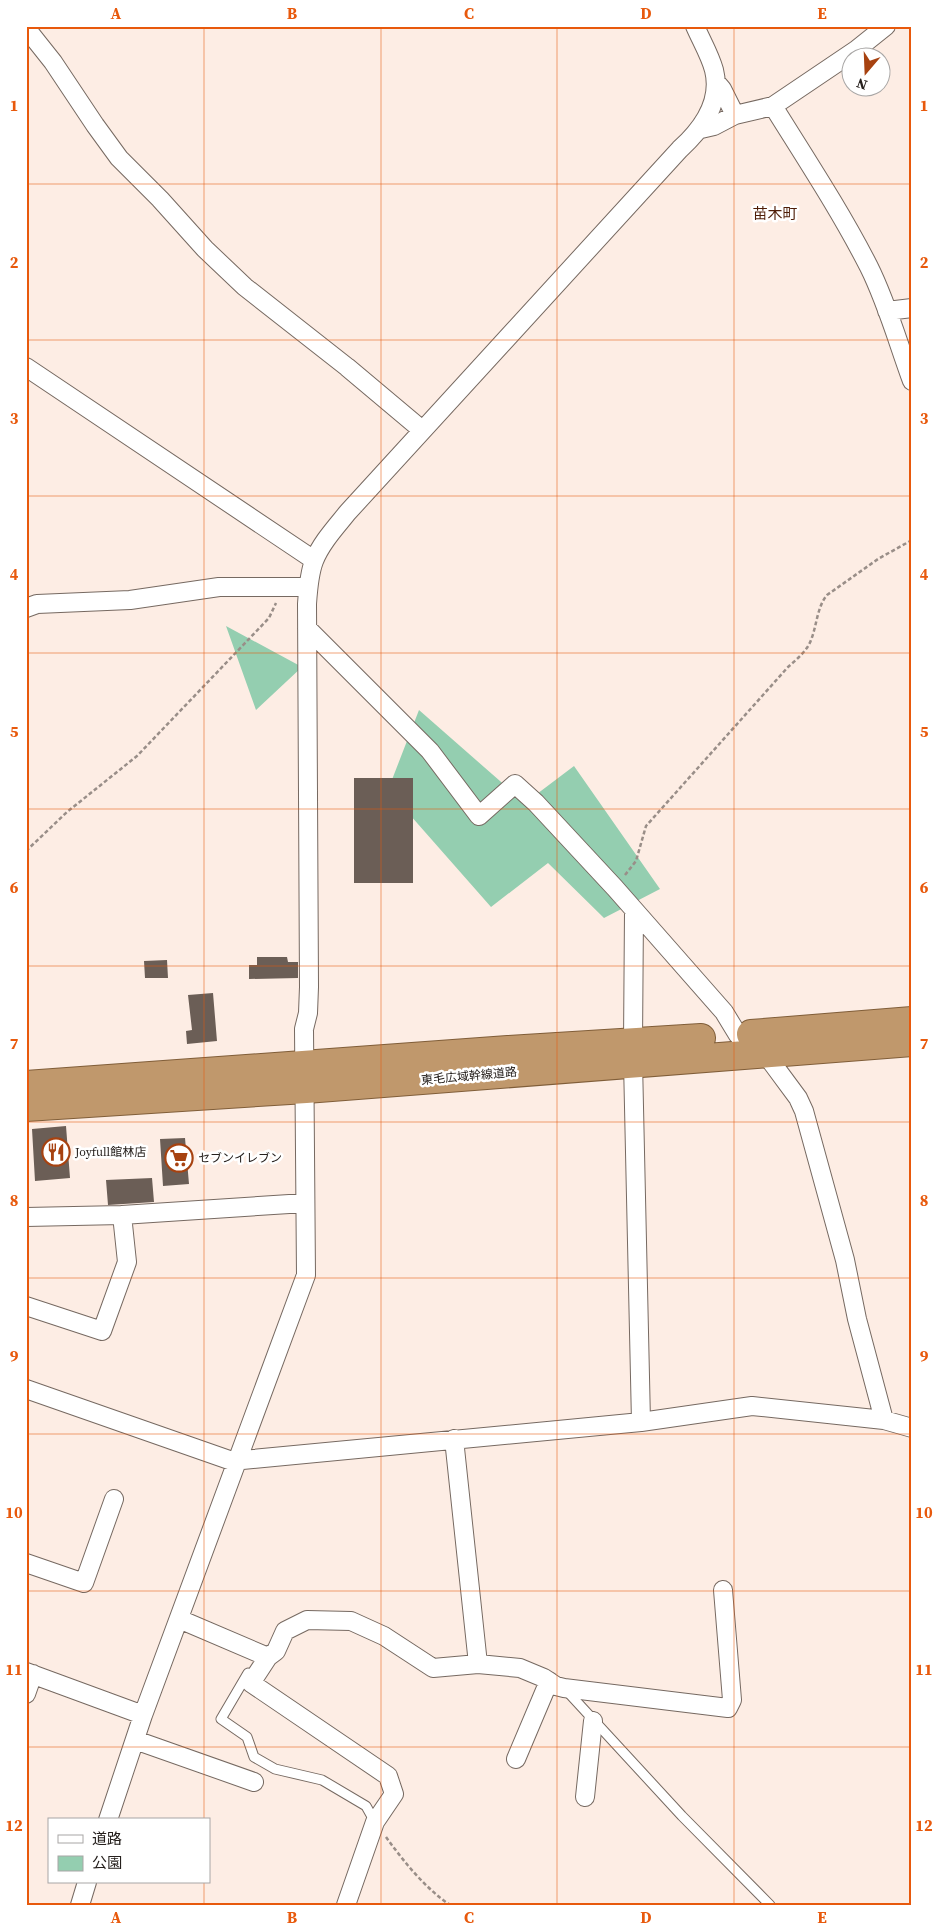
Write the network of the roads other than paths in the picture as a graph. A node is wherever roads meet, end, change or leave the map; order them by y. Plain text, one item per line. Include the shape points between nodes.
1 (695, 26) edge
2 (886, 26) edge
3 (29, 28) edge
4 (716, 82) junction
5 (773, 106) junction
6 (735, 115) junction
7 (701, 129) junction
8 (912, 308) edge
9 (887, 311) junction
10 (26, 367) edge
11 (912, 381) edge
12 (422, 430) junction
13 (314, 560) junction
14 (308, 587) junction
15 (26, 608) edge
16 (307, 628) junction
17 (634, 912) junction
18 (912, 1021) edge
19 (738, 1035) junction
20 (912, 1042) edge
21 (764, 1052) junction
22 (633, 1053) junction
23 (305, 1077) junction
24 (26, 1085) edge
25 (26, 1107) edge
26 (305, 1203) junction
27 (122, 1215) junction
28 (26, 1217) edge
29 (27, 1308) edge
30 (26, 1389) edge
31 (884, 1420) junction
32 (641, 1422) junction
33 (912, 1428) edge
34 (454, 1439) junction
35 (237, 1460) junction
36 (114, 1499) dead end
37 (26, 1563) edge
38 (723, 1590) dead end
39 (179, 1619) junction
40 (264, 1655) junction
41 (478, 1664) junction
42 (30, 1673) edge
43 (556, 1684) junction
44 (26, 1694) edge
45 (143, 1715) junction
46 (593, 1721) junction
47 (135, 1740) junction
48 (516, 1759) dead end
49 (254, 1782) dead end
50 (585, 1797) dead end
51 (109, 1818) edge
52 (375, 1822) junction
53 (86, 1884) edge
54 (80, 1905) edge
55 (346, 1905) edge
56 (770, 1905) edge

1 - 4 street
2 - 5 street
3 - 12 street via 119,158 205,249 245,287
4 - 6 street
4 - 7 street via 710,110
5 - 6 street
5 - 9 street via 840,215 869,268
6 - 7 street
7 - 12 street
8 - 9 street
9 - 11 street
10 - 13 street
12 - 13 street via 348,512
13 - 14 street
14 - 15 street via 219,587 130,600 37,604
14 - 16 street
16 - 17 street via 430,751 479,816 515,784
16 - 23 street via 308,1013 304,1030
17 - 19 street via 724,1012
17 - 22 street
18 - 19 highway, 東毛広域幹線道路
19 - 22 highway, 東毛広域幹線道路
20 - 21 highway, 東毛広域幹線道路
21 - 22 highway, 東毛広域幹線道路
21 - 31 street via 804,1110
22 - 23 highway, 東毛広域幹線道路
22 - 32 street
23 - 24 highway, 東毛広域幹線道路
23 - 25 highway, 東毛広域幹線道路
23 - 26 street
26 - 27 street
26 - 35 street via 306,1275
27 - 28 street
27 - 29 street via 127,1262 102,1331
30 - 35 street via 232,1461
31 - 32 street via 752,1406
31 - 33 street
32 - 34 street
34 - 35 street
34 - 41 street
35 - 39 street
36 - 37 street via 84,1583
38 - 43 street via 732,1700 728,1708
39 - 40 street
39 - 45 street
40 - 41 street via 276,1651 285,1632 307,1620 351,1621 384,1636 433,1668
40 - 52 street via 251,1683 388,1776 394,1794
40 - 52 lane via 221,1719 247,1737 254,1757 275,1769 322,1780 366,1806
41 - 43 street via 520,1668
42 - 44 street
42 - 45 street
43 - 46 lane
43 - 48 street
45 - 47 street
46 - 50 street
46 - 56 lane
47 - 49 street
47 - 51 street
52 - 55 street
53 - 54 street

